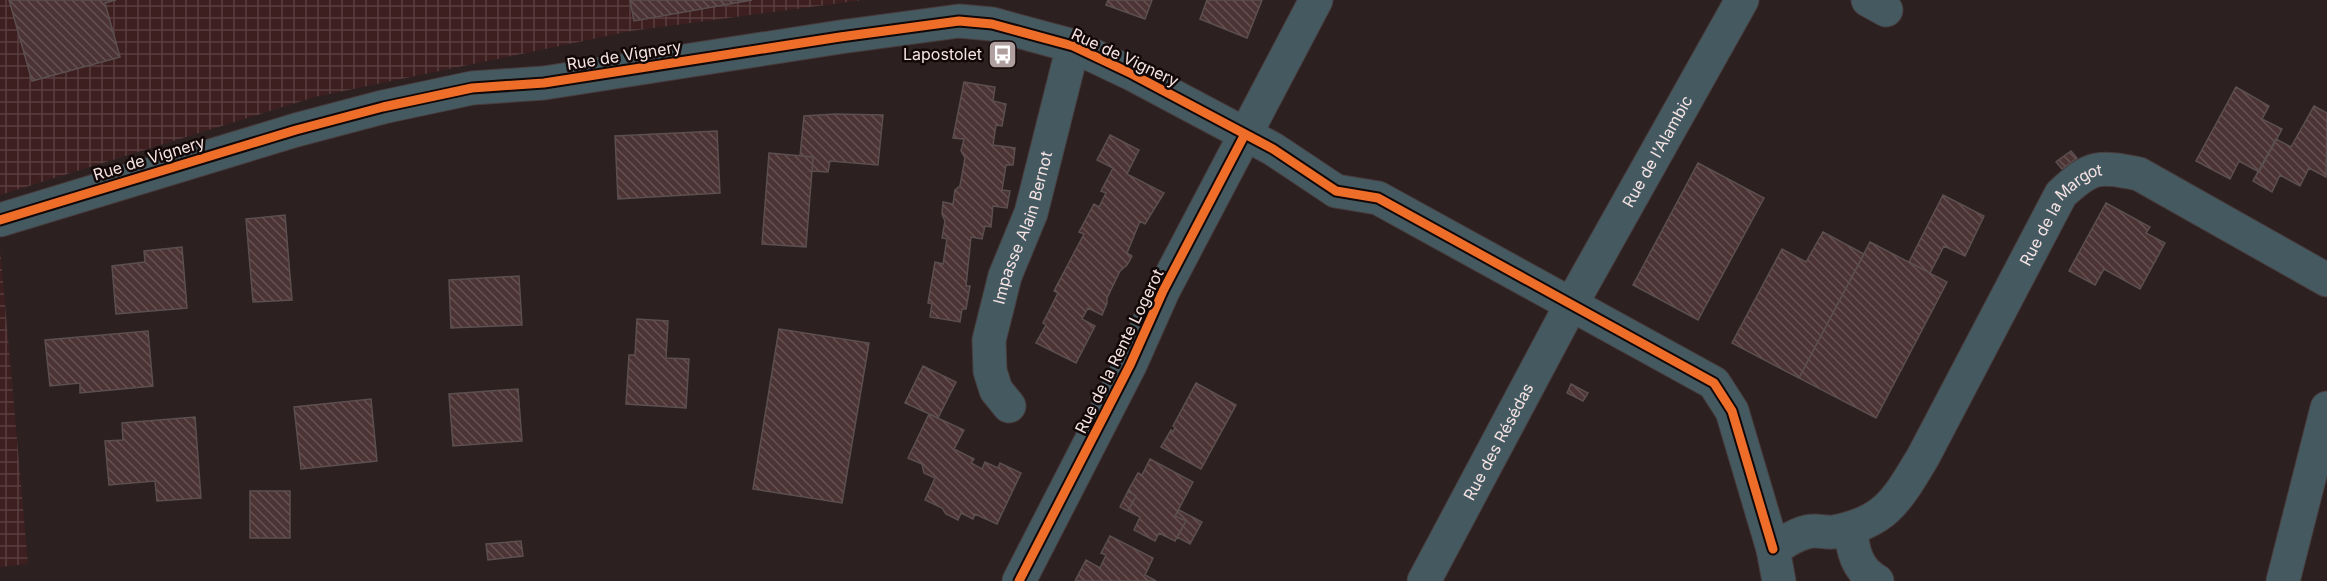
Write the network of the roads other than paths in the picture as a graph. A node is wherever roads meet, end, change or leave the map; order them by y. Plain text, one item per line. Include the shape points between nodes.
1 (1316, 0) edge
2 (1742, 0) edge
3 (961, 11) edge
4 (1072, 46) junction
5 (1245, 134) junction
6 (0, 220) edge
7 (2327, 280) edge
8 (1572, 303) junction
9 (1009, 406) dead end
10 (2327, 408) edge
11 (1851, 528) junction
12 (1773, 549) junction
13 (1019, 581) edge
14 (1424, 581) edge
15 (1779, 581) edge
16 (1877, 581) edge
17 (2283, 581) edge

1 - 5 street, Rue de la Rente Logerot
2 - 8 street, Rue de l'Alambic
3 - 4 street, Rue de Vignery via 992,24
3 - 6 street, Rue de Vignery via 840,37 544,82 472,88 383,107 296,129
4 - 5 street, Rue de Vignery
4 - 9 street, Impasse Alain Bernot via 1031,213 1005,276 989,340 990,371 996,390
5 - 8 street, Rue de Vignery via 1336,191 1378,198
5 - 13 street, Rue de la Rente Logerot
7 - 11 street, Rue de la Margot via 2139,174 2106,167 2081,175 2061,194 1923,458 1898,498 1878,517
8 - 12 street, Rue de Vignery via 1714,383 1732,411
8 - 14 street, Rue des Résédas
10 - 17 street
11 - 12 street, Rue de la Margot via 1802,532
11 - 16 street via 1852,549 1858,562
12 - 15 street, Rue de Vignery

